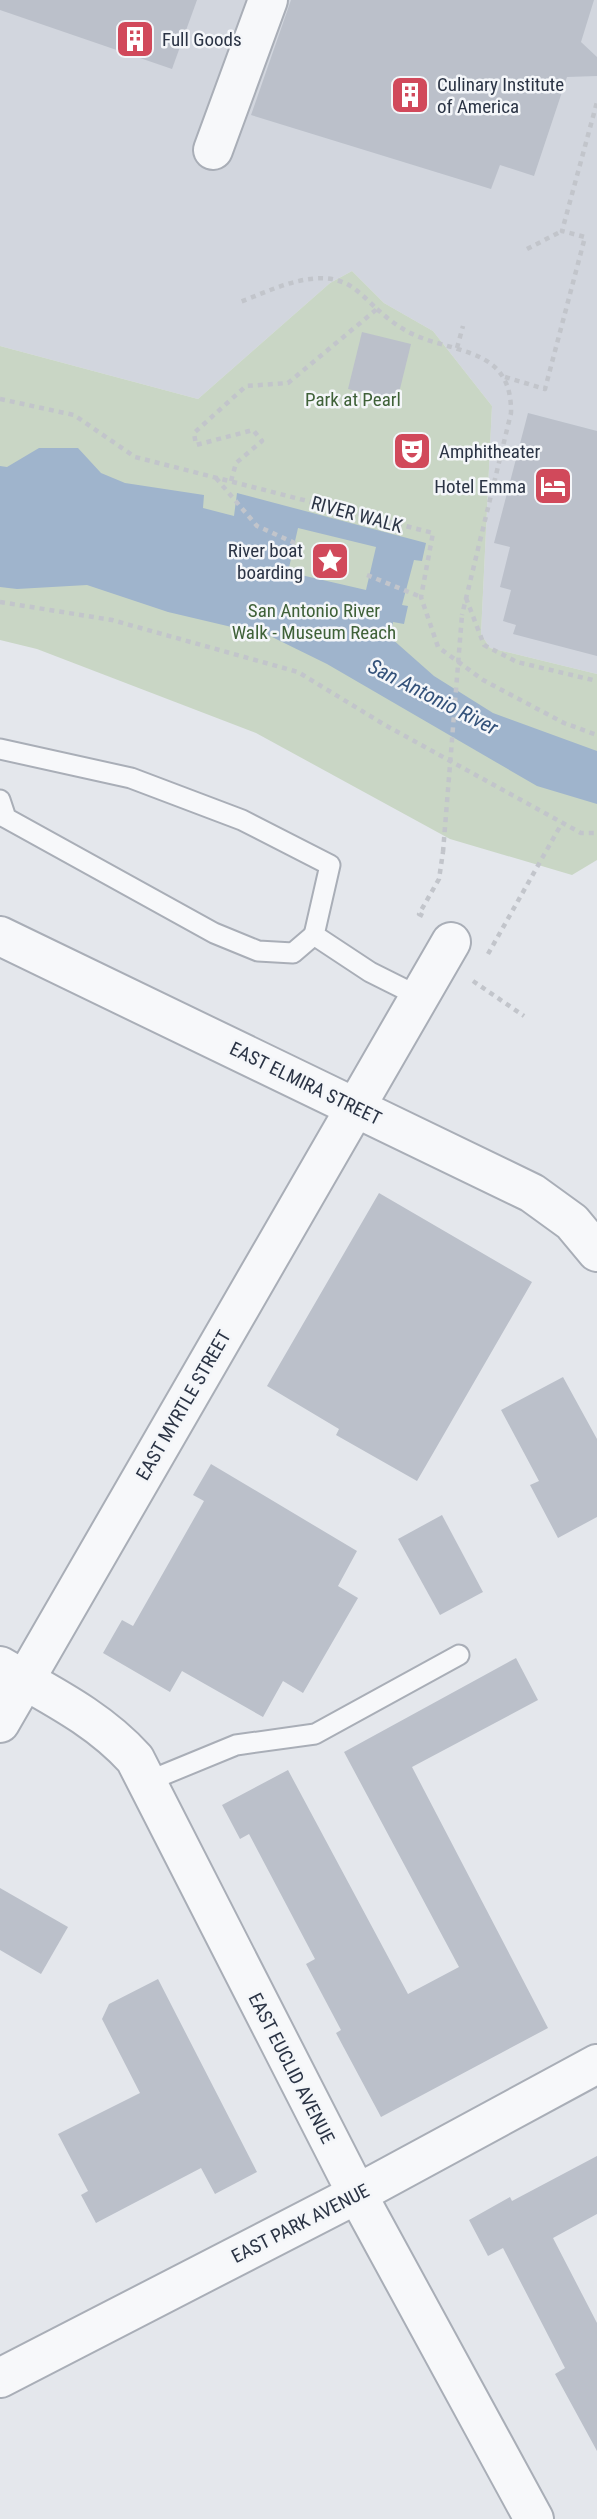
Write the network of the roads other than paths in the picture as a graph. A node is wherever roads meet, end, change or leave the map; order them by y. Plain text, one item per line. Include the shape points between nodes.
1 (268, 0) edge
2 (213, 150) dead end
3 (0, 749) edge
4 (0, 800) edge
5 (314, 935) junction
6 (0, 936) edge
7 (454, 938) road end
8 (420, 996) junction
9 (356, 1107) junction
10 (597, 1252) edge
11 (459, 1654) dead end
12 (12, 1673) edge
13 (0, 1723) edge
14 (146, 1782) junction
15 (597, 2064) edge
16 (357, 2194) junction
17 (0, 2378) edge
18 (534, 2519) edge

1 - 2 street
3 - 5 lane via 131,778 242,820 330,865
4 - 5 lane via 5,818 214,933 258,951 293,953
5 - 8 lane via 370,972
6 - 9 street, EAST ELMIRA STREET
7 - 8 street, EAST MYRTLE STREET
8 - 9 street, EAST MYRTLE STREET
9 - 10 street, EAST ELMIRA STREET via 532,1193 572,1222
9 - 12 street, EAST MYRTLE STREET
11 - 14 lane via 315,1734 236,1745
12 - 13 street, EAST MYRTLE STREET
12 - 14 street, EAST EUCLID AVENUE via 115,1737 135,1759
14 - 16 street, EAST EUCLID AVENUE
15 - 16 street, EAST PARK AVENUE
16 - 17 street, EAST PARK AVENUE
16 - 18 street, EAST EUCLID AVENUE

